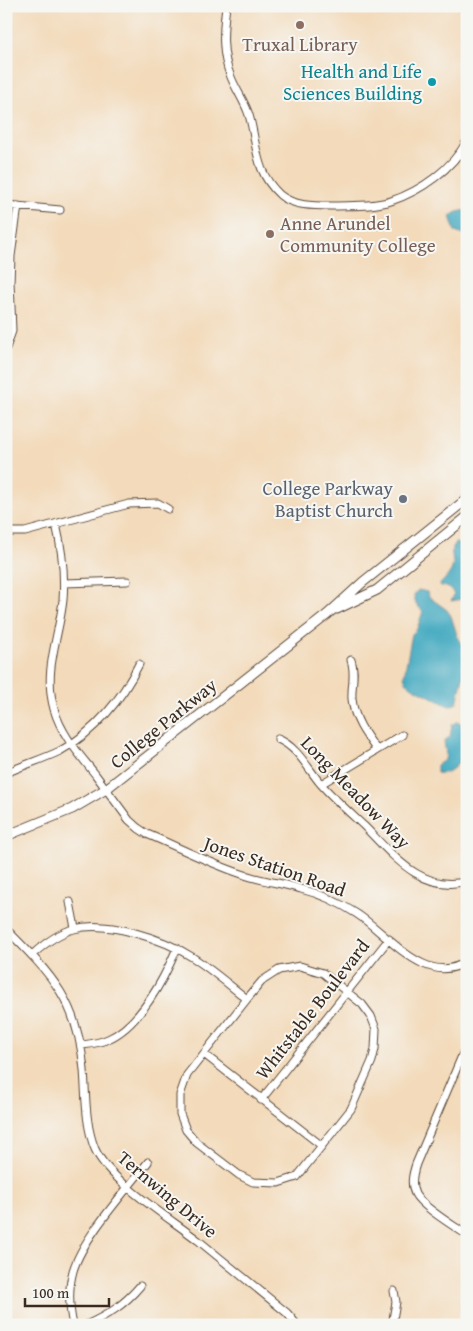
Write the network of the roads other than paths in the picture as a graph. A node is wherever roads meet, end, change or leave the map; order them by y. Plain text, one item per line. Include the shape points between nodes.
1 (226, 6) edge
2 (467, 141) edge
3 (460, 154) junction
4 (467, 158) edge
5 (6, 205) edge
6 (18, 206) junction
7 (60, 210) dead end
8 (6, 348) edge
9 (467, 499) edge
10 (168, 510) dead end
11 (467, 516) edge
12 (56, 524) junction
13 (6, 532) edge
14 (445, 534) junction
15 (406, 546) junction
16 (127, 581) dead end
17 (64, 583) junction
18 (377, 590) junction
19 (328, 614) junction
20 (351, 660) dead end
21 (139, 664) dead end
22 (402, 735) dead end
23 (278, 739) dead end
24 (71, 744) junction
25 (376, 749) junction
26 (6, 773) edge
27 (321, 784) junction
28 (106, 789) junction
29 (6, 836) edge
30 (467, 881) edge
31 (70, 902) dead end
32 (74, 928) junction
33 (6, 929) edge
34 (389, 938) junction
35 (177, 948) junction
36 (32, 955) junction
37 (467, 960) edge
38 (346, 992) junction
39 (247, 999) junction
40 (467, 1044) edge
41 (82, 1045) junction
42 (204, 1054) junction
43 (262, 1100) junction
44 (322, 1146) junction
45 (148, 1162) dead end
46 (129, 1188) junction
47 (467, 1235) edge
48 (140, 1286) dead end
49 (394, 1291) dead end
50 (73, 1325) edge
51 (86, 1325) edge
52 (297, 1325) edge
53 (392, 1325) edge

1 - 3 street via 223,33 227,66 248,115 264,176 282,197 314,206 391,201 429,183
2 - 3 street
3 - 4 street
5 - 6 street
6 - 7 street
6 - 8 street via 11,256 12,331
9 - 15 main road, College Parkway
10 - 12 street via 158,503 128,504
11 - 14 main road, College Parkway
12 - 13 street via 25,532
12 - 17 street, Jones Station Road via 63,555
14 - 15 main road via 414,550
14 - 18 main road, College Parkway
15 - 18 main road via 406,558
15 - 19 main road, College Parkway
16 - 17 street
17 - 24 street, Jones Station Road via 50,686 55,711
18 - 19 main road, College Parkway
19 - 28 main road, College Parkway
20 - 25 street via 355,716
21 - 24 street via 109,711
22 - 25 street
23 - 27 street, Long Meadow Way via 294,750
24 - 26 street
24 - 28 street, Jones Station Road
25 - 27 street
27 - 30 street, Long Meadow Way via 408,869 435,882
28 - 29 main road, College Parkway via 72,809
28 - 34 street, Jones Station Road via 129,820 147,834 242,874 326,898 356,914
31 - 32 street
32 - 35 street via 118,929
32 - 36 street
33 - 36 street, Ternwing Drive
34 - 37 street, Jones Station Road via 409,956 428,967 445,970
34 - 38 street, Whitstable Boulevard
35 - 39 street
35 - 41 street via 153,996 125,1028 109,1039
36 - 41 street, Ternwing Drive via 58,986 70,1007
38 - 39 street via 323,973 300,966 280,970 268,977
38 - 43 street, Whitstable Boulevard
38 - 44 street via 362,1004 370,1016 376,1029 376,1049 351,1109
39 - 42 street
40 - 47 street via 412,1176 415,1194 422,1202
41 - 46 street, Ternwing Drive via 89,1125 95,1149 105,1165
42 - 43 street
42 - 44 street via 187,1075 180,1094 180,1114 186,1130 197,1143 252,1182 278,1183 297,1178
43 - 44 street
45 - 46 street
46 - 50 street via 81,1250 70,1290
46 - 52 street, Ternwing Drive via 287,1313
48 - 51 street via 118,1308
49 - 53 street via 396,1302

